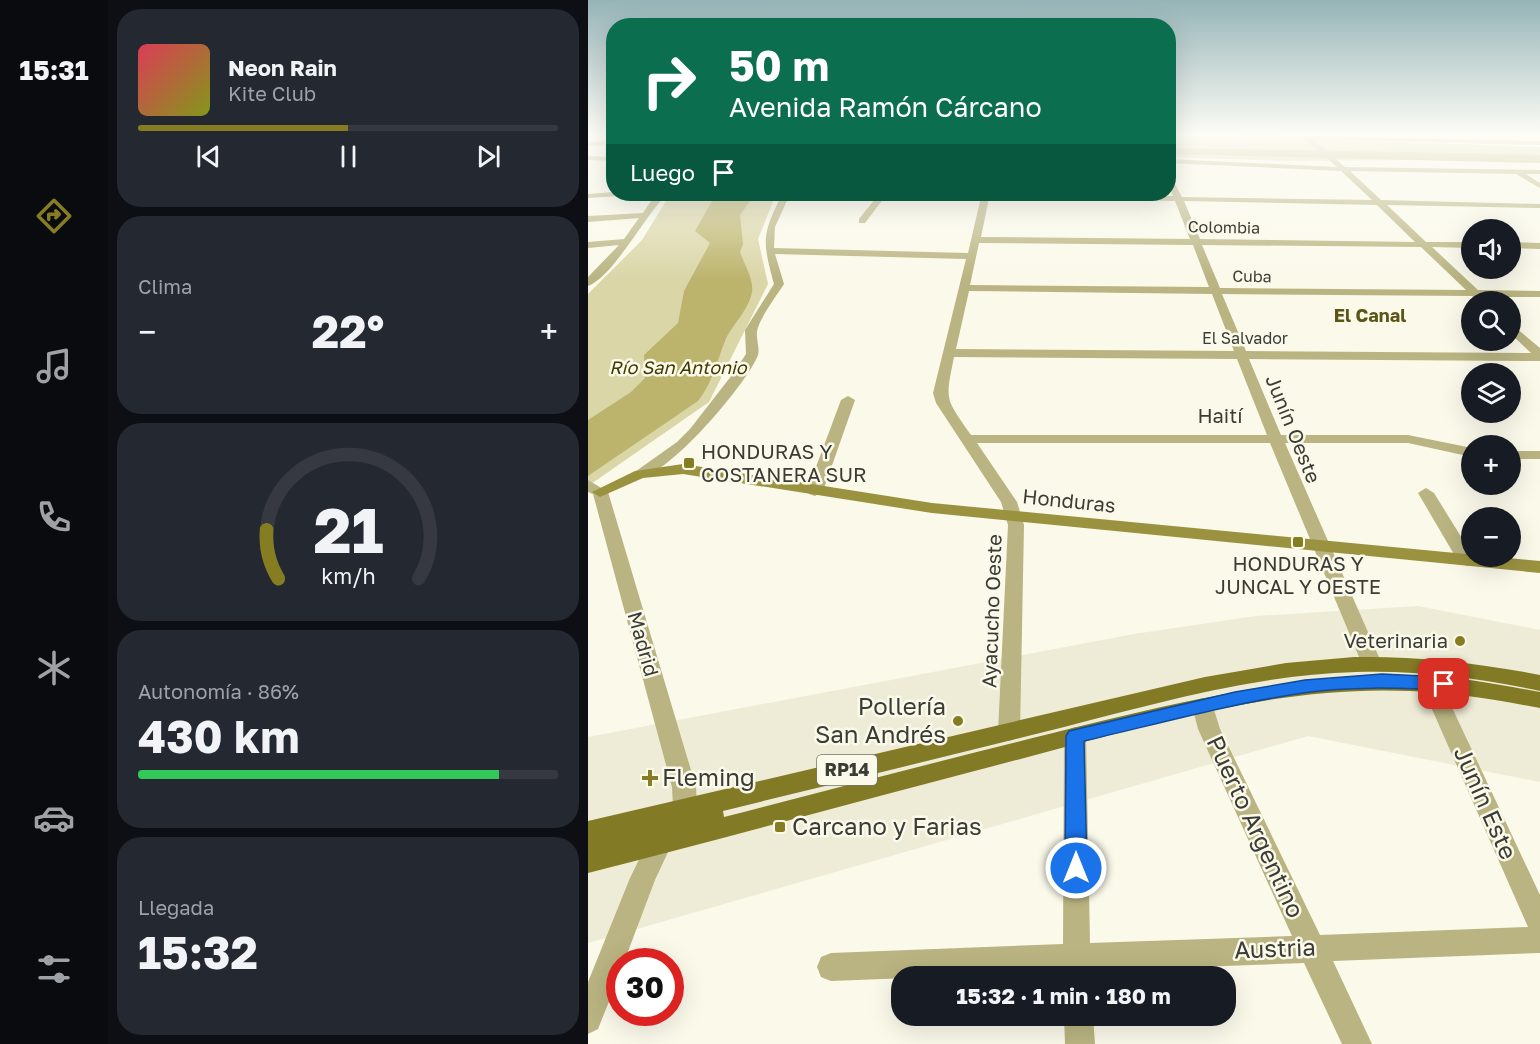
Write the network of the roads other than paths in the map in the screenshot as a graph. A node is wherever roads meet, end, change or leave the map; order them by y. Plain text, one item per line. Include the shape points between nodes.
1 (1356, 182) edge
2 (588, 187) edge
3 (606, 190) edge
4 (1176, 192) edge
5 (606, 195) edge
6 (588, 196) edge
7 (1176, 199) edge
8 (1179, 199) junction
9 (655, 201) edge
10 (783, 201) edge
11 (877, 201) edge
12 (984, 201) edge
13 (1378, 203) junction
14 (1540, 206) edge
15 (645, 215) junction
16 (588, 219) edge
17 (862, 220) dead end
18 (975, 240) junction
19 (627, 242) junction
20 (1197, 242) junction
21 (588, 245) edge
22 (1425, 245) junction
23 (1461, 245) edge
24 (1521, 245) edge
25 (1540, 246) edge
26 (769, 251) junction
27 (972, 256) junction
28 (592, 275) edge
29 (588, 283) edge
30 (964, 288) junction
31 (1216, 291) junction
32 (1473, 291) edge
33 (1540, 294) edge
34 (1521, 295) edge
35 (1461, 297) edge
36 (1521, 338) edge
37 (950, 353) junction
38 (1242, 354) junction
39 (1540, 356) edge
40 (848, 400) dead end
41 (1275, 437) junction
42 (967, 439) junction
43 (1461, 451) edge
44 (1521, 455) edge
45 (1540, 455) edge
46 (640, 474) junction
47 (594, 489) edge
48 (815, 491) junction
49 (1426, 493) dead end
50 (1013, 516) junction
51 (1321, 548) junction
52 (1461, 551) edge
53 (1461, 560) edge
54 (1521, 565) edge
55 (1540, 567) edge
56 (1372, 664) junction
57 (1430, 682) junction
58 (1540, 683) edge
59 (1540, 700) edge
60 (1203, 706) junction
61 (1009, 732) junction
62 (1075, 736) junction
63 (790, 784) junction
64 (685, 810) junction
65 (588, 832) edge
66 (657, 844) junction
67 (588, 849) edge
68 (588, 862) edge
69 (1540, 924) edge
70 (1540, 940) edge
71 (1312, 947) junction
72 (1077, 966) edge
73 (1089, 966) edge
74 (831, 967) dead end
75 (891, 967) edge
76 (588, 1019) edge
77 (1079, 1026) edge
78 (1080, 1044) edge
79 (1357, 1044) edge

1 - 13 street
2 - 3 street
4 - 8 street, Junín Oeste
5 - 6 street
7 - 8 street
8 - 13 street
8 - 20 street, Junín Oeste
9 - 15 street
10 - 26 street via 771,227
11 - 17 street
12 - 18 street, Ayacucho Oeste
13 - 14 street
13 - 22 street
15 - 16 street
15 - 19 street
18 - 20 street, Colombia
18 - 27 street, Ayacucho Oeste
19 - 21 street
19 - 28 street
20 - 22 street, Colombia
20 - 31 street, Junín Oeste
22 - 23 street, Colombia
22 - 32 street
24 - 25 street
26 - 27 street
26 - 46 street via 779,284 751,330 752,354 695,432
27 - 30 street, Ayacucho Oeste
28 - 29 street
30 - 31 street, Cuba
30 - 37 street, Ayacucho Oeste
31 - 35 street, Cuba
31 - 38 street, Junín Oeste
33 - 34 street, Cuba
36 - 39 street
37 - 38 street, El Salvador
37 - 42 street, Ayacucho Oeste via 940,393 942,403
38 - 39 street, El Salvador
38 - 41 street, Junín Oeste
40 - 48 street
41 - 42 street, Haití
41 - 43 street, Haití via 1408,439
41 - 51 street, Junín Oeste
42 - 50 street, Ayacucho Oeste via 1009,502
44 - 45 street
46 - 47 main road, Honduras
46 - 48 main road, Honduras via 683,469
47 - 64 street, Madrid via 684,788
48 - 50 main road, Honduras
49 - 52 street
50 - 51 main road, Honduras
50 - 61 street, Ayacucho Oeste via 1016,525
51 - 53 main road, Honduras
51 - 56 street, Junín Oeste
54 - 55 main road, Honduras
56 - 58 main road, RP14 via 1449,668
56 - 61 main road, RP14 via 1298,669 1230,680
57 - 59 main road, RP14
57 - 60 main road, RP14 via 1334,683
57 - 69 street, Junín Este
60 - 62 main road, RP14
60 - 71 street, Puerto Argentino via 1209,729
61 - 63 main road, RP14
62 - 66 main road, RP14
62 - 72 street
63 - 64 main road, RP14
63 - 66 main road via 754,803 686,822
64 - 65 main road, RP14
64 - 66 street
64 - 67 main road via 655,831
66 - 68 main road, RP14
66 - 76 street
70 - 71 street, Austria
71 - 73 street, Austria
71 - 79 street, Puerto Argentino
74 - 75 street, Austria
77 - 78 street

